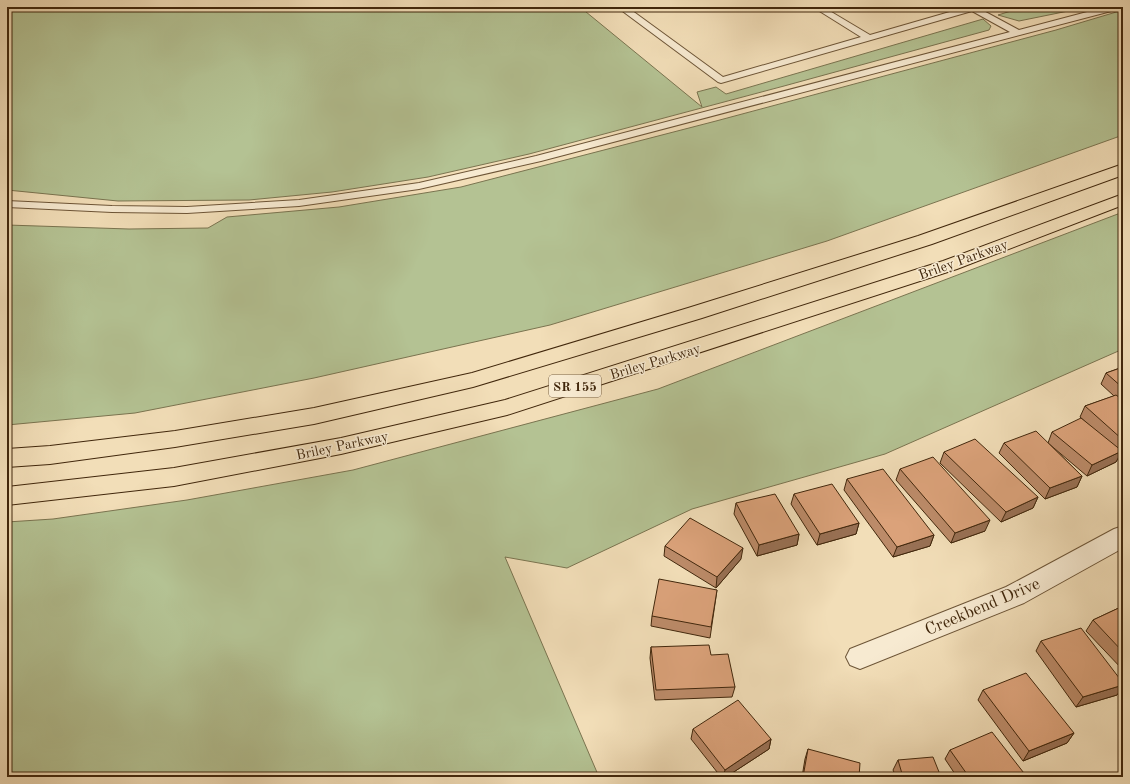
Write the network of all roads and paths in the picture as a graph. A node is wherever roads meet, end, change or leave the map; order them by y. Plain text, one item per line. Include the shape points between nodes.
1 (621, 7) edge
2 (817, 7) edge
3 (1116, 7) edge
4 (975, 8) edge
5 (1019, 33) junction
6 (869, 38) junction
7 (1123, 169) edge
8 (1123, 199) edge
9 (7, 204) edge
10 (7, 458) edge
11 (7, 496) edge
12 (1123, 536) edge
13 (860, 657) dead end

1 - 6 lane via 721,80
2 - 6 lane
3 - 5 lane
4 - 5 lane
4 - 6 lane
5 - 9 lane via 537,159 419,186 299,203 187,210
7 - 10 highway, SR 155 via 917,243 473,380 314,416 175,439
8 - 11 highway, Briley Parkway / SR 155 via 950,265 507,407 341,446 174,477
12 - 13 street, Creekbend Drive via 1015,595

